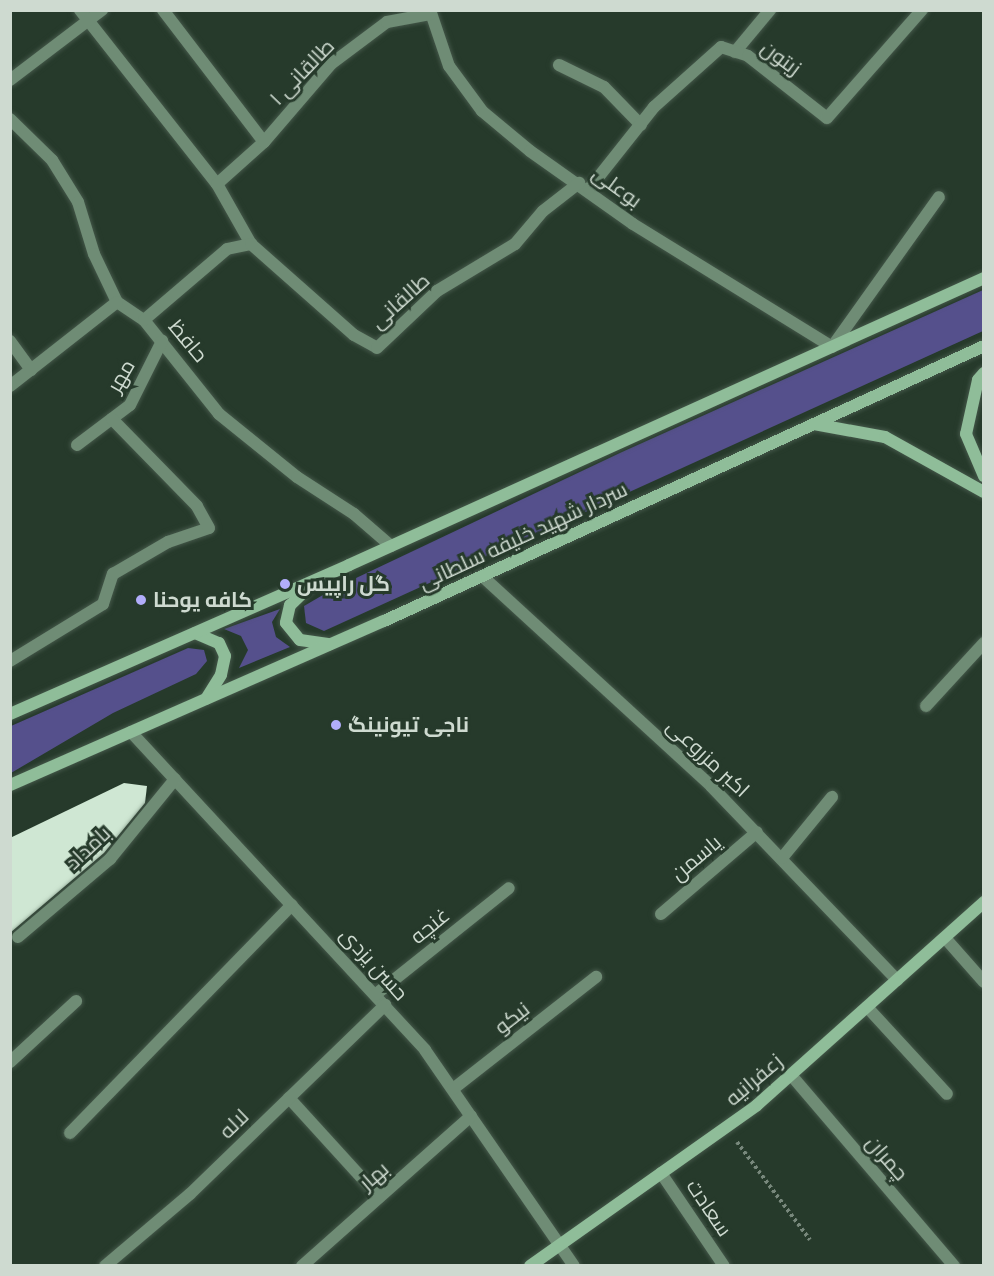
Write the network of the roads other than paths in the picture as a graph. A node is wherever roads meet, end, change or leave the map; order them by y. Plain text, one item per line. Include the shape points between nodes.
1 (80, 10) edge
2 (102, 10) edge
3 (163, 10) edge
4 (770, 10) edge
5 (922, 10) edge
6 (430, 12) edge
7 (88, 21) junction
8 (735, 52) junction
9 (559, 65) dead end
10 (10, 80) edge
11 (10, 119) edge
12 (641, 125) junction
13 (264, 142) junction
14 (217, 184) junction
15 (584, 186) junction
16 (939, 197) dead end
17 (251, 244) junction
18 (984, 278) edge
19 (117, 302) junction
20 (144, 320) junction
21 (10, 341) edge
22 (162, 341) junction
23 (984, 346) edge
24 (832, 347) junction
25 (31, 370) junction
26 (984, 373) edge
27 (10, 386) edge
28 (112, 419) junction
29 (814, 424) junction
30 (77, 445) dead end
31 (984, 476) edge
32 (984, 492) edge
33 (391, 546) junction
34 (482, 576) junction
35 (318, 579) junction
36 (195, 633) junction
37 (984, 643) edge
38 (332, 644) junction
39 (10, 661) edge
40 (206, 699) junction
41 (926, 706) dead end
42 (11, 712) edge
43 (131, 732) junction
44 (175, 779) junction
45 (10, 786) edge
46 (832, 797) dead end
47 (757, 832) junction
48 (782, 858) junction
49 (509, 888) dead end
50 (984, 902) edge
51 (292, 905) junction
52 (661, 914) dead end
53 (18, 937) dead end
54 (946, 939) junction
55 (596, 977) dead end
56 (897, 980) junction
57 (984, 982) edge
58 (375, 995) junction
59 (76, 1001) dead end
60 (385, 1005) junction
61 (867, 1007) junction
62 (10, 1062) edge
63 (791, 1075) junction
64 (453, 1089) junction
65 (947, 1094) dead end
66 (289, 1098) junction
67 (471, 1116) junction
68 (70, 1133) dead end
69 (661, 1173) junction
70 (379, 1197) junction
71 (560, 1245) junction
72 (105, 1266) edge
73 (302, 1266) edge
74 (530, 1266) edge
75 (574, 1266) edge
76 (724, 1266) edge
77 (954, 1266) edge

1 - 7 street, طالقانی
2 - 7 street
3 - 13 street
4 - 8 street
5 - 8 street, زیتون via 827,118 748,56
6 - 13 street, طالقانی ۱ via 387,22 331,64
6 - 15 street, بوعلی via 449,66 482,111 530,151
7 - 10 street
7 - 14 street, طالقانی
8 - 12 street, زیتون via 721,47 668,93
9 - 12 street via 604,87
11 - 19 street via 52,160 78,202 94,254
12 - 15 street, زیتون
13 - 14 street, طالقانی ۱
14 - 17 street, طالقانی
15 - 17 street, طالقانی via 543,211 515,244 438,291 377,348 337,320
15 - 24 street, بوعلی via 633,224
16 - 24 street
17 - 20 street via 227,249
18 - 24 main road, سردار شهید خلیفه سلطانی
19 - 20 street, حافظ
19 - 25 street
20 - 22 street, حافظ
21 - 25 street
22 - 28 street, مهر via 130,405
22 - 33 street, حافظ via 219,414
23 - 29 main road, سردار شهید خلیفه سلطانی
24 - 33 main road, سردار شهید خلیفه سلطانی
25 - 27 street
26 - 31 main road via 978,380 966,434
28 - 30 street, مهر
28 - 39 street via 197,506 209,528 168,542 113,574 103,604
29 - 32 main road via 885,438
29 - 34 main road, سردار شهید خلیفه سلطانی
33 - 35 main road, سردار شهید خلیفه سلطانی
34 - 38 main road, سردار شهید خلیفه سلطانی
34 - 47 street, اکبر مزروعی
35 - 36 main road, سردار شهید خلیفه سلطانی
35 - 38 main road via 290,604 285,623 300,640
36 - 40 main road via 219,643 225,656 221,675
36 - 42 main road, سردار شهید خلیفه سلطانی
37 - 41 street
38 - 40 main road, سردار شهید خلیفه سلطانی
40 - 43 main road, سردار شهید خلیفه سلطانی
43 - 44 street, حسن یزدی
43 - 45 main road, سردار شهید خلیفه سلطانی
44 - 51 street, حسن یزدی
44 - 53 street, بامداد via 110,859
46 - 48 street
47 - 48 street, اکبر مزروعی
47 - 52 street, یاسمن
48 - 56 street, اکبر مزروعی
49 - 58 street, غنچه
50 - 54 main road, زعفرانیه
51 - 58 street, حسن یزدی
51 - 68 street
54 - 56 main road, زعفرانیه
54 - 57 street
55 - 64 street, نیکو
56 - 61 main road, زعفرانیه
58 - 60 street, حسن یزدی
59 - 62 street
60 - 64 street, حسن یزدی
60 - 66 street, لاله
61 - 63 main road, زعفرانیه
61 - 65 street
63 - 69 main road, زعفرانیه
63 - 77 street, چمران
64 - 67 street, حسن یزدی
66 - 70 street
66 - 72 street, لاله via 190,1194
67 - 70 street, بهار
67 - 71 street, حسن یزدی
69 - 71 main road, زعفرانیه
69 - 76 street, سعادت
70 - 73 street, بهار
71 - 74 main road, زعفرانیه
71 - 75 street, حسن یزدی

